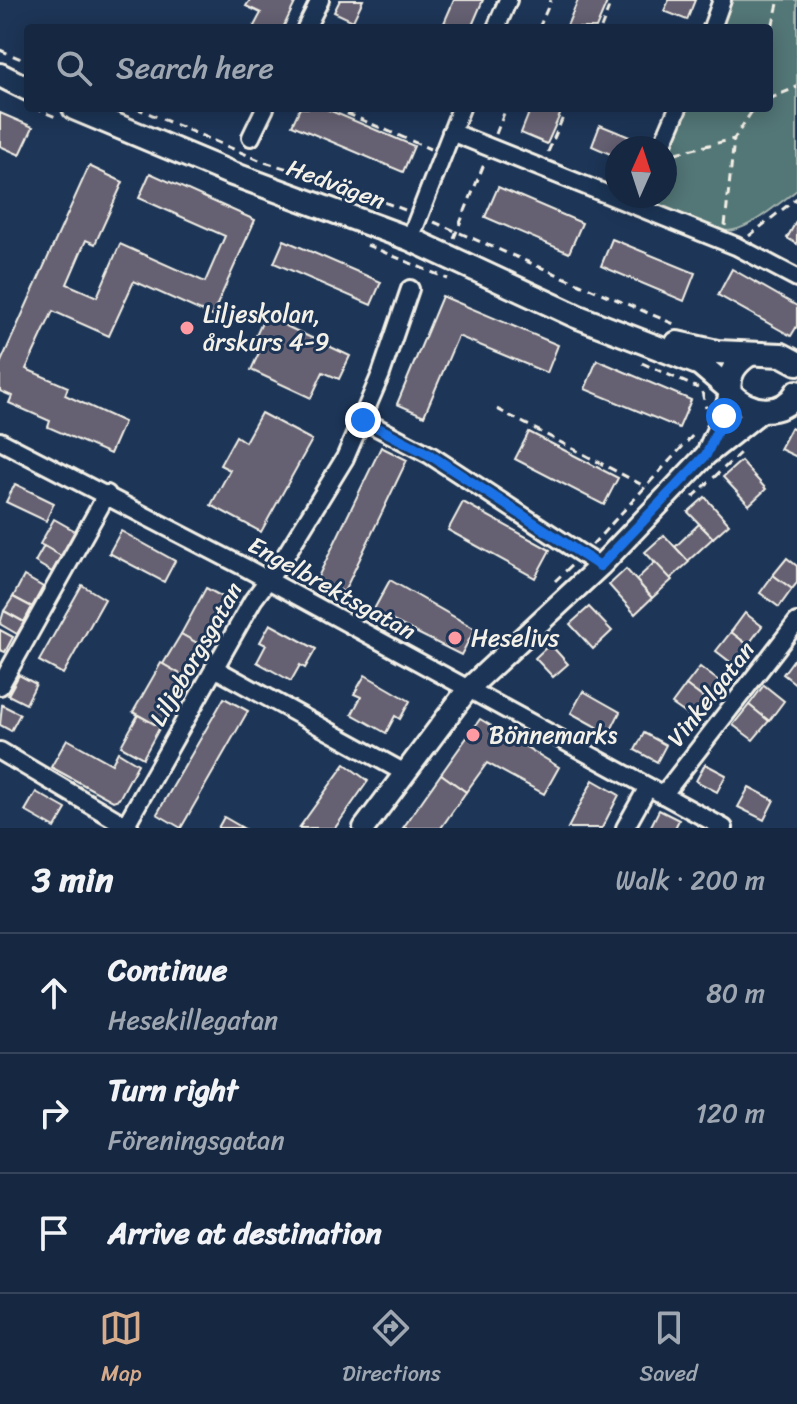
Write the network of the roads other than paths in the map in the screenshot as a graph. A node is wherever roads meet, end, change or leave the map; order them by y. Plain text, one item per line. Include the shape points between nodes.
1 (320, 0) edge
2 (508, 0) edge
3 (722, 0) edge
4 (308, 24) edge
5 (498, 24) edge
6 (713, 24) edge
7 (0, 75) edge
8 (24, 87) edge
9 (263, 112) edge
10 (459, 112) edge
11 (676, 112) edge
12 (68, 114) edge
13 (451, 132) junction
14 (666, 136) edge
15 (251, 137) dead end
16 (605, 191) edge
17 (651, 208) edge
18 (410, 239) junction
19 (797, 278) edge
20 (410, 289) dead end
21 (576, 316) junction
22 (750, 354) junction
23 (795, 359) edge
24 (729, 390) junction
25 (794, 401) edge
26 (763, 410) junction
27 (363, 420) junction
28 (0, 441) edge
29 (706, 455) junction
30 (107, 494) junction
31 (592, 560) junction
32 (268, 580) junction
33 (797, 622) edge
34 (214, 668) junction
35 (0, 686) edge
36 (468, 689) junction
37 (0, 751) edge
38 (405, 773) junction
39 (656, 791) junction
40 (126, 827) edge
41 (364, 828) edge
42 (625, 828) edge
43 (724, 828) edge

1 - 4 street
2 - 5 street
3 - 6 street
7 - 8 main road
9 - 15 street
10 - 13 street
11 - 14 street
12 - 18 main road, Hedvägen
13 - 16 street
13 - 18 street
17 - 19 street
18 - 21 main road, Hedvägen via 443,266
20 - 27 street, Liljeborgsgatan
21 - 22 main road, Hedvägen via 717,352
21 - 24 main road, Hedvägen via 700,364
22 - 23 main road, Hedvägen
22 - 24 main road via 733,369
24 - 26 main road, Hedvägen via 744,405
24 - 29 street
25 - 26 main road
26 - 29 street
27 - 31 street via 430,455
27 - 32 street, Liljeborgsgatan
28 - 30 street, Engelbrektsgatan
29 - 31 street
30 - 32 street, Engelbrektsgatan
30 - 35 street
31 - 36 street
32 - 34 street, Liljeborgsgatan
32 - 36 street, Engelbrektsgatan
33 - 39 street, Vinkelgatan
34 - 38 street
34 - 40 street, Liljeborgsgatan
36 - 38 street
36 - 39 street, Engelbrektsgatan
37 - 40 street
38 - 41 street
39 - 42 street, Vinkelgatan
39 - 43 street, Engelbrektsgatan

